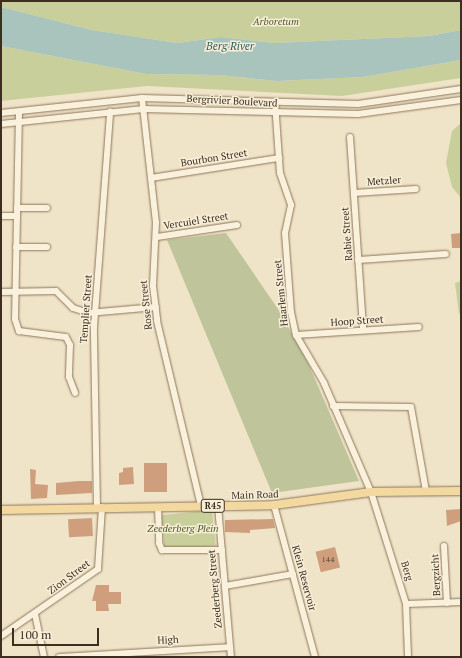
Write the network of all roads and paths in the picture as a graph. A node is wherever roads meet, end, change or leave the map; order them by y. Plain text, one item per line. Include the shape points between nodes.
1 (461, 89) edge
2 (142, 98) junction
3 (461, 100) edge
4 (275, 102) junction
5 (143, 109) junction
6 (20, 112) junction
7 (110, 112) junction
8 (1, 113) edge
9 (275, 113) junction
10 (1, 124) edge
11 (20, 124) junction
12 (350, 137) dead end
13 (279, 158) junction
14 (151, 178) junction
15 (416, 189) dead end
16 (354, 193) junction
17 (18, 208) junction
18 (47, 208) dead end
19 (1, 216) edge
20 (17, 216) junction
21 (237, 225) dead end
22 (157, 237) junction
23 (16, 247) junction
24 (46, 247) dead end
25 (446, 254) dead end
26 (358, 260) junction
27 (15, 290) junction
28 (1, 292) edge
29 (156, 307) junction
30 (94, 313) junction
31 (419, 327) dead end
32 (363, 330) junction
33 (296, 335) junction
34 (76, 393) dead end
35 (333, 406) junction
36 (426, 491) junction
37 (461, 491) edge
38 (372, 492) junction
39 (274, 505) junction
40 (201, 506) junction
41 (218, 506) junction
42 (100, 507) junction
43 (158, 507) junction
44 (1, 510) edge
45 (444, 546) dead end
46 (222, 550) junction
47 (292, 574) junction
48 (225, 586) junction
49 (461, 602) edge
50 (447, 603) junction
51 (406, 604) junction
52 (35, 614) junction
53 (1, 636) edge
54 (230, 647) junction
55 (44, 657) edge
56 (59, 657) edge
57 (231, 657) edge
58 (315, 657) edge
59 (408, 657) edge

1 - 4 street, Bergrivier Boulevard via 358,104
2 - 4 street, Bergrivier Boulevard
2 - 5 street, Rose Street
2 - 6 street, Bergrivier Boulevard
3 - 9 street, Bergrivier Boulevard via 358,114
4 - 9 street, Haarlem Street
5 - 7 street, Bergrivier Boulevard
5 - 9 street, Bergrivier Boulevard
5 - 14 street, Rose Street
6 - 8 street, Bergrivier Boulevard
6 - 11 street
7 - 11 street, Bergrivier Boulevard
7 - 30 street, Templier Street
9 - 13 street, Haarlem Street
10 - 11 street, Bergrivier Boulevard
11 - 17 street
12 - 16 street, Rabie Street
13 - 14 street, Bourbon Street
13 - 33 street, Haarlem Street via 282,181 291,205 285,233 291,312
14 - 22 street, Rose Street
15 - 16 street, Metzler
16 - 26 street, Rabie Street
17 - 18 street
17 - 20 street
19 - 20 street
20 - 23 street
21 - 22 street, Vercuiel Street
22 - 29 street, Rose Street via 153,269
23 - 24 street
23 - 27 street
25 - 26 street
26 - 32 street, Rabie Street
27 - 28 street
27 - 30 street via 56,291 79,312
27 - 34 street via 15,319 19,331 60,335 68,340 69,377
29 - 30 street
29 - 40 street, Rose Street via 167,371
30 - 42 street, Templier Street
31 - 32 street, Hoop Street
32 - 33 street, Hoop Street
33 - 35 street, Haarlem Street
35 - 36 street via 411,407
35 - 38 street, Haarlem Street
36 - 37 main road, Main Road / R45
36 - 38 main road, Main Road / R45
38 - 39 main road, Main Road / R45
38 - 51 street, Berg
39 - 41 main road, Main Road / R45
39 - 47 street, Klein Reservoir
40 - 41 main road, Main Road / R45
40 - 43 main road, Main Road / R45
41 - 46 street, Zeederberg Street
42 - 43 main road, Main Road / R45
42 - 44 main road, Main Road / R45
42 - 52 street, Zion Street via 98,569
43 - 46 street via 159,543 162,550
45 - 50 street, Bergzicht
46 - 48 street, Zeederberg Street
47 - 48 street
47 - 58 street, Klein Reservoir
48 - 54 street, Zeederberg Street
49 - 50 street
50 - 51 street
51 - 59 street, Berg
52 - 53 street, Zion Street
52 - 55 street
54 - 56 street, High
54 - 57 street, Zeederberg Street

